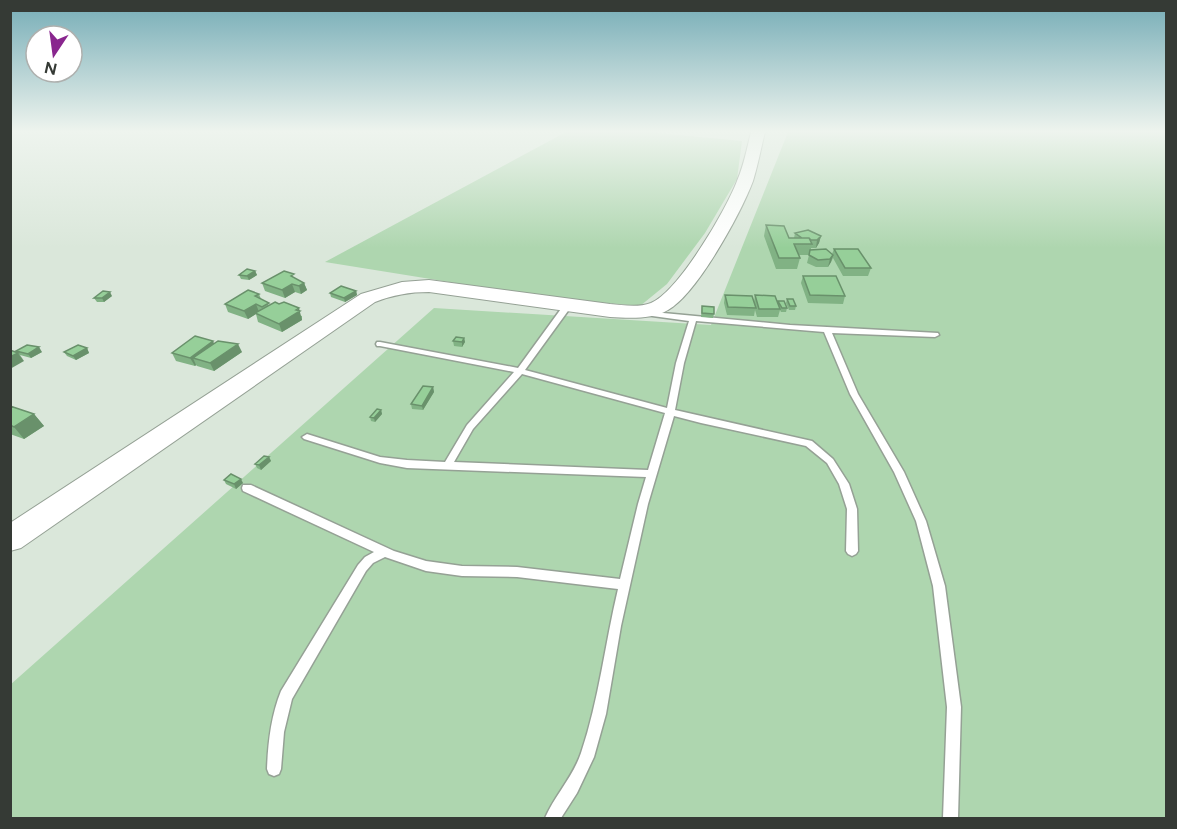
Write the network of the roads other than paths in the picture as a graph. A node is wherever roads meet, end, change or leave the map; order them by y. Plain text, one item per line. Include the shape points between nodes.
1 (748, 171) edge
2 (569, 304) junction
3 (628, 311) junction
4 (693, 320) junction
5 (827, 331) junction
6 (935, 335) dead end
7 (380, 344) dead end
8 (520, 371) junction
9 (670, 411) junction
10 (307, 437) dead end
11 (448, 465) junction
12 (652, 474) junction
13 (247, 488) dead end
14 (10, 539) edge
15 (852, 551) dead end
16 (385, 552) junction
17 (625, 585) junction
18 (274, 769) dead end
19 (553, 819) edge
20 (951, 819) edge

1 - 3 street via 712,243 684,282 664,304
2 - 3 street
2 - 8 lane
2 - 14 street via 417,285 368,298
3 - 4 lane
4 - 5 lane
4 - 9 lane
5 - 6 lane
5 - 20 lane via 854,394 899,472 921,521 939,586 954,707
7 - 8 lane
8 - 9 lane
8 - 11 lane via 470,427
9 - 12 lane
9 - 15 lane via 801,440 817,449 844,484 852,509
10 - 11 lane via 380,460
11 - 12 lane
12 - 17 lane
13 - 16 lane
16 - 17 lane via 426,566 462,571 517,572
16 - 18 lane via 362,568 286,696 275,737
17 - 19 lane via 587,757

